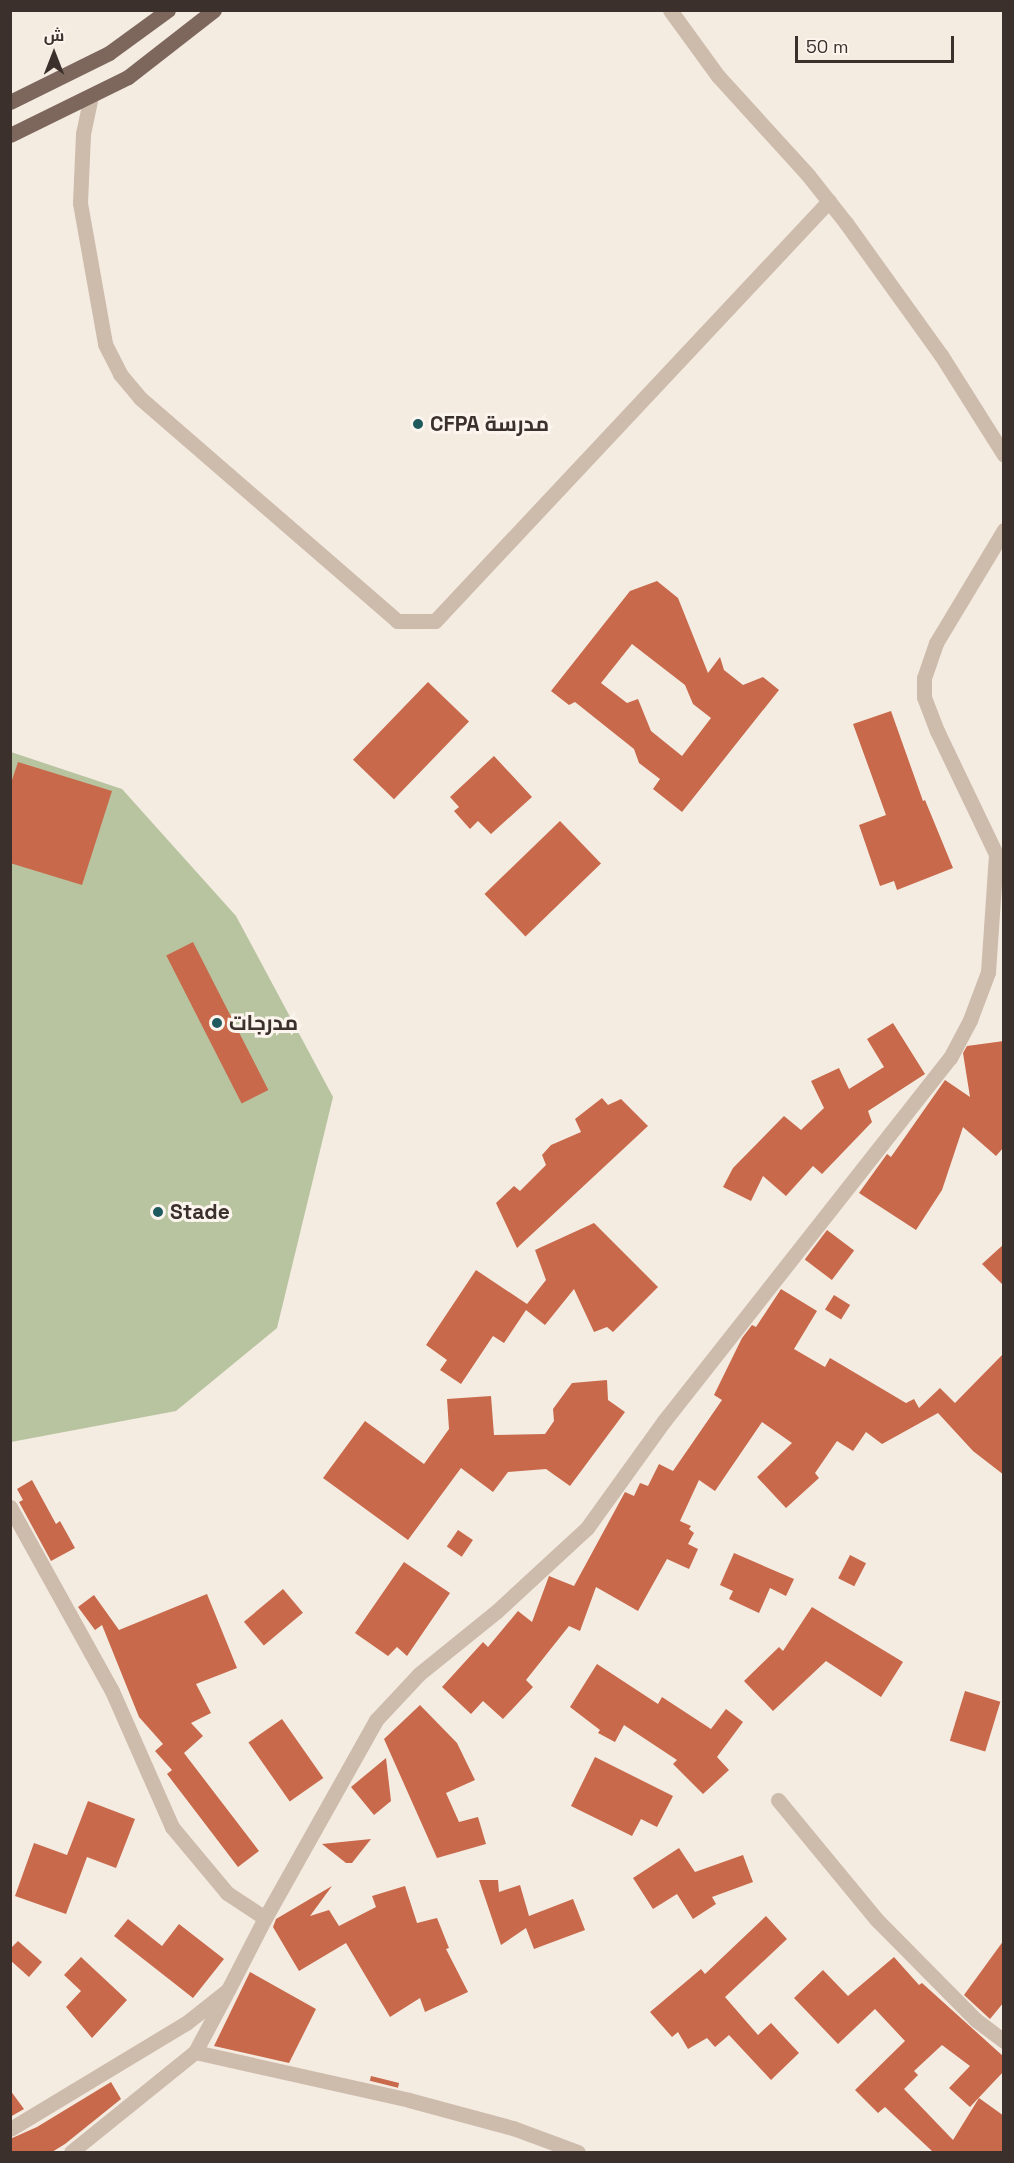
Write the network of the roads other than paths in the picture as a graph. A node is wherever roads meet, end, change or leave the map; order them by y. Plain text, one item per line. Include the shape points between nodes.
1 (168, 10) edge
2 (214, 10) edge
3 (670, 10) edge
4 (91, 96) junction
5 (10, 102) edge
6 (10, 135) edge
7 (829, 201) junction
8 (1004, 455) edge
9 (1004, 530) edge
10 (996, 854) junction
11 (1004, 907) edge
12 (10, 1507) edge
13 (778, 1800) dead end
14 (265, 1918) junction
15 (228, 1990) junction
16 (1004, 2041) edge
17 (195, 2052) junction
18 (10, 2128) edge
19 (71, 2152) edge
20 (578, 2152) edge

1 - 5 main road via 109,53
2 - 4 main road via 164,52
3 - 7 street via 725,84
4 - 6 main road
4 - 7 street via 83,134 80,202 105,344 120,374 140,398 397,621 435,621
7 - 8 street via 941,355
9 - 10 street via 936,643 924,678 924,697 937,731
10 - 11 street
10 - 14 street via 988,972 950,1058 671,1413 587,1528 497,1611 419,1674 376,1720
12 - 14 street via 112,1691 172,1827 227,1893
13 - 16 street via 877,1920 976,2020
14 - 15 street
15 - 17 street
15 - 18 street via 186,2023
17 - 19 street
17 - 20 street via 410,2100 513,2128

